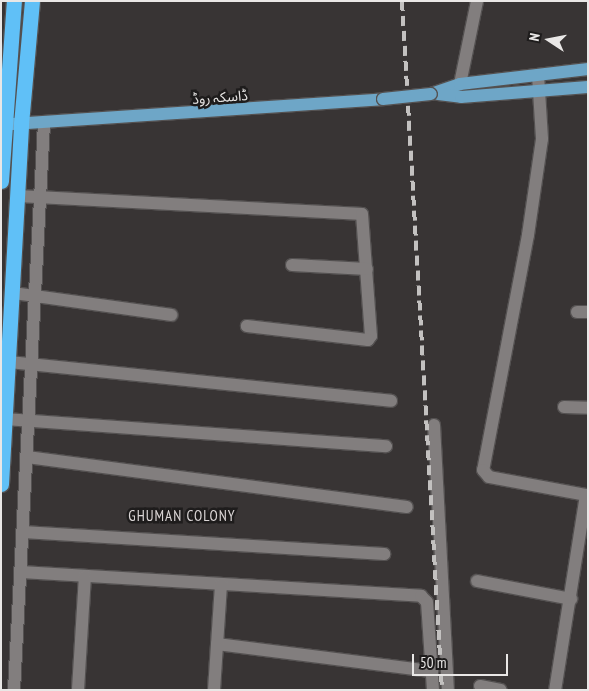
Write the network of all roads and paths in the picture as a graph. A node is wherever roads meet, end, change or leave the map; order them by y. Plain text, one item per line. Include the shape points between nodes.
1 (14, 1) edge
2 (32, 1) edge
3 (478, 1) edge
4 (588, 69) edge
5 (538, 75) junction
6 (460, 84) junction
7 (588, 87) edge
8 (539, 92) junction
9 (434, 94) junction
10 (44, 123) junction
11 (4, 124) junction
12 (21, 124) junction
13 (1, 181) edge
14 (18, 196) junction
15 (42, 197) junction
16 (292, 266) dead end
17 (367, 269) junction
18 (13, 293) junction
19 (36, 296) junction
20 (171, 315) dead end
21 (247, 326) dead end
22 (8, 362) junction
23 (33, 363) junction
24 (391, 401) dead end
25 (564, 407) dead end
26 (588, 408) edge
27 (5, 419) junction
28 (30, 421) junction
29 (434, 425) dead end
30 (386, 446) dead end
31 (28, 457) junction
32 (1, 484) edge
33 (407, 507) dead end
34 (23, 532) junction
35 (384, 554) dead end
36 (21, 572) junction
37 (85, 576) junction
38 (477, 581) dead end
39 (221, 584) junction
40 (571, 600) junction
41 (217, 644) junction
42 (432, 671) junction
43 (480, 686) dead end
44 (14, 690) edge
45 (78, 690) edge
46 (214, 690) edge
47 (433, 690) edge
48 (448, 690) edge
49 (501, 690) edge
50 (555, 690) edge

1 - 11 highway
2 - 12 highway
3 - 6 street
4 - 5 main road, ڈاسکہ روڈ
5 - 6 main road, ڈاسکہ روڈ
5 - 8 street
6 - 9 main road, ڈاسکہ روڈ
7 - 8 main road, ڈاسکہ روڈ
8 - 9 main road, ڈاسکہ روڈ via 461,97
8 - 40 street via 542,139 528,235 483,470 489,477 586,495
9 - 10 main road, ڈاسکہ روڈ, bridge
10 - 12 main road, ڈاسکہ روڈ
10 - 15 street
11 - 12 main road, ڈاسکہ روڈ
11 - 13 highway
12 - 14 highway
14 - 15 street
14 - 18 highway
15 - 17 street via 354,211 362,214
15 - 19 street
16 - 17 street
17 - 21 street via 371,336 368,340
18 - 19 street
18 - 22 highway
19 - 20 street
19 - 23 street
22 - 23 street
22 - 27 highway
23 - 24 street
23 - 28 street
25 - 26 street
27 - 28 street
27 - 32 highway
28 - 30 street
28 - 31 street
29 - 48 street
31 - 33 street
31 - 34 street
34 - 35 street
34 - 36 street
36 - 37 street
36 - 44 street
37 - 39 street
37 - 45 street
38 - 40 street
39 - 41 street
39 - 42 street via 422,596 427,602
40 - 50 street
41 - 42 street
41 - 46 street
42 - 47 street
43 - 49 street

